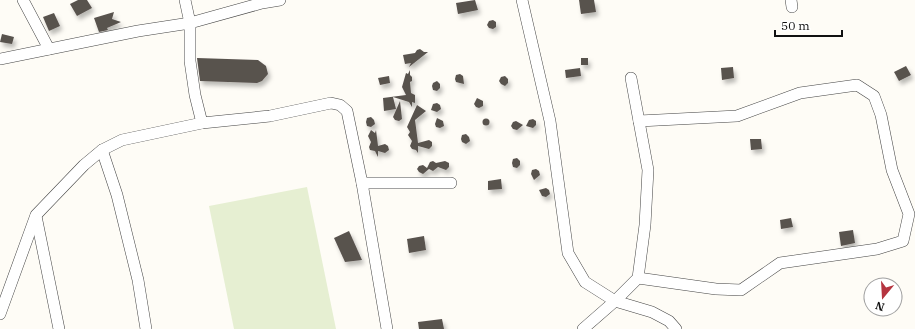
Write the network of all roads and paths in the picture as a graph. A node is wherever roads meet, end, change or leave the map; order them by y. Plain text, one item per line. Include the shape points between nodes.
1 (23, 0) edge
2 (185, 0) edge
3 (280, 0) edge
4 (522, 0) edge
5 (190, 23) junction
6 (49, 50) junction
7 (0, 59) edge
8 (631, 78) dead end
9 (639, 121) junction
10 (202, 123) junction
11 (102, 150) junction
12 (362, 183) junction
13 (452, 183) dead end
14 (36, 215) junction
15 (638, 278) junction
16 (615, 301) junction
17 (0, 314) edge
18 (59, 329) edge
19 (146, 329) edge
20 (387, 329) edge
21 (583, 329) edge
22 (676, 329) edge

1 - 6 street
2 - 5 street
3 - 5 street
4 - 16 street via 550,122 568,253 585,282
5 - 6 street
5 - 10 street via 190,61
6 - 7 street
8 - 9 street
9 - 15 street via 648,170 645,225
9 - 15 street via 736,116 800,93 857,85 874,96 881,115 892,170 909,214 904,240 877,249 780,263 741,290
10 - 11 street via 122,140
10 - 12 street via 270,116 331,104 340,105 347,111
11 - 14 street
11 - 19 street via 117,195 138,280
12 - 13 street
12 - 20 street
14 - 17 street
14 - 18 street
15 - 16 street
16 - 21 street
16 - 22 street via 652,312 669,321

